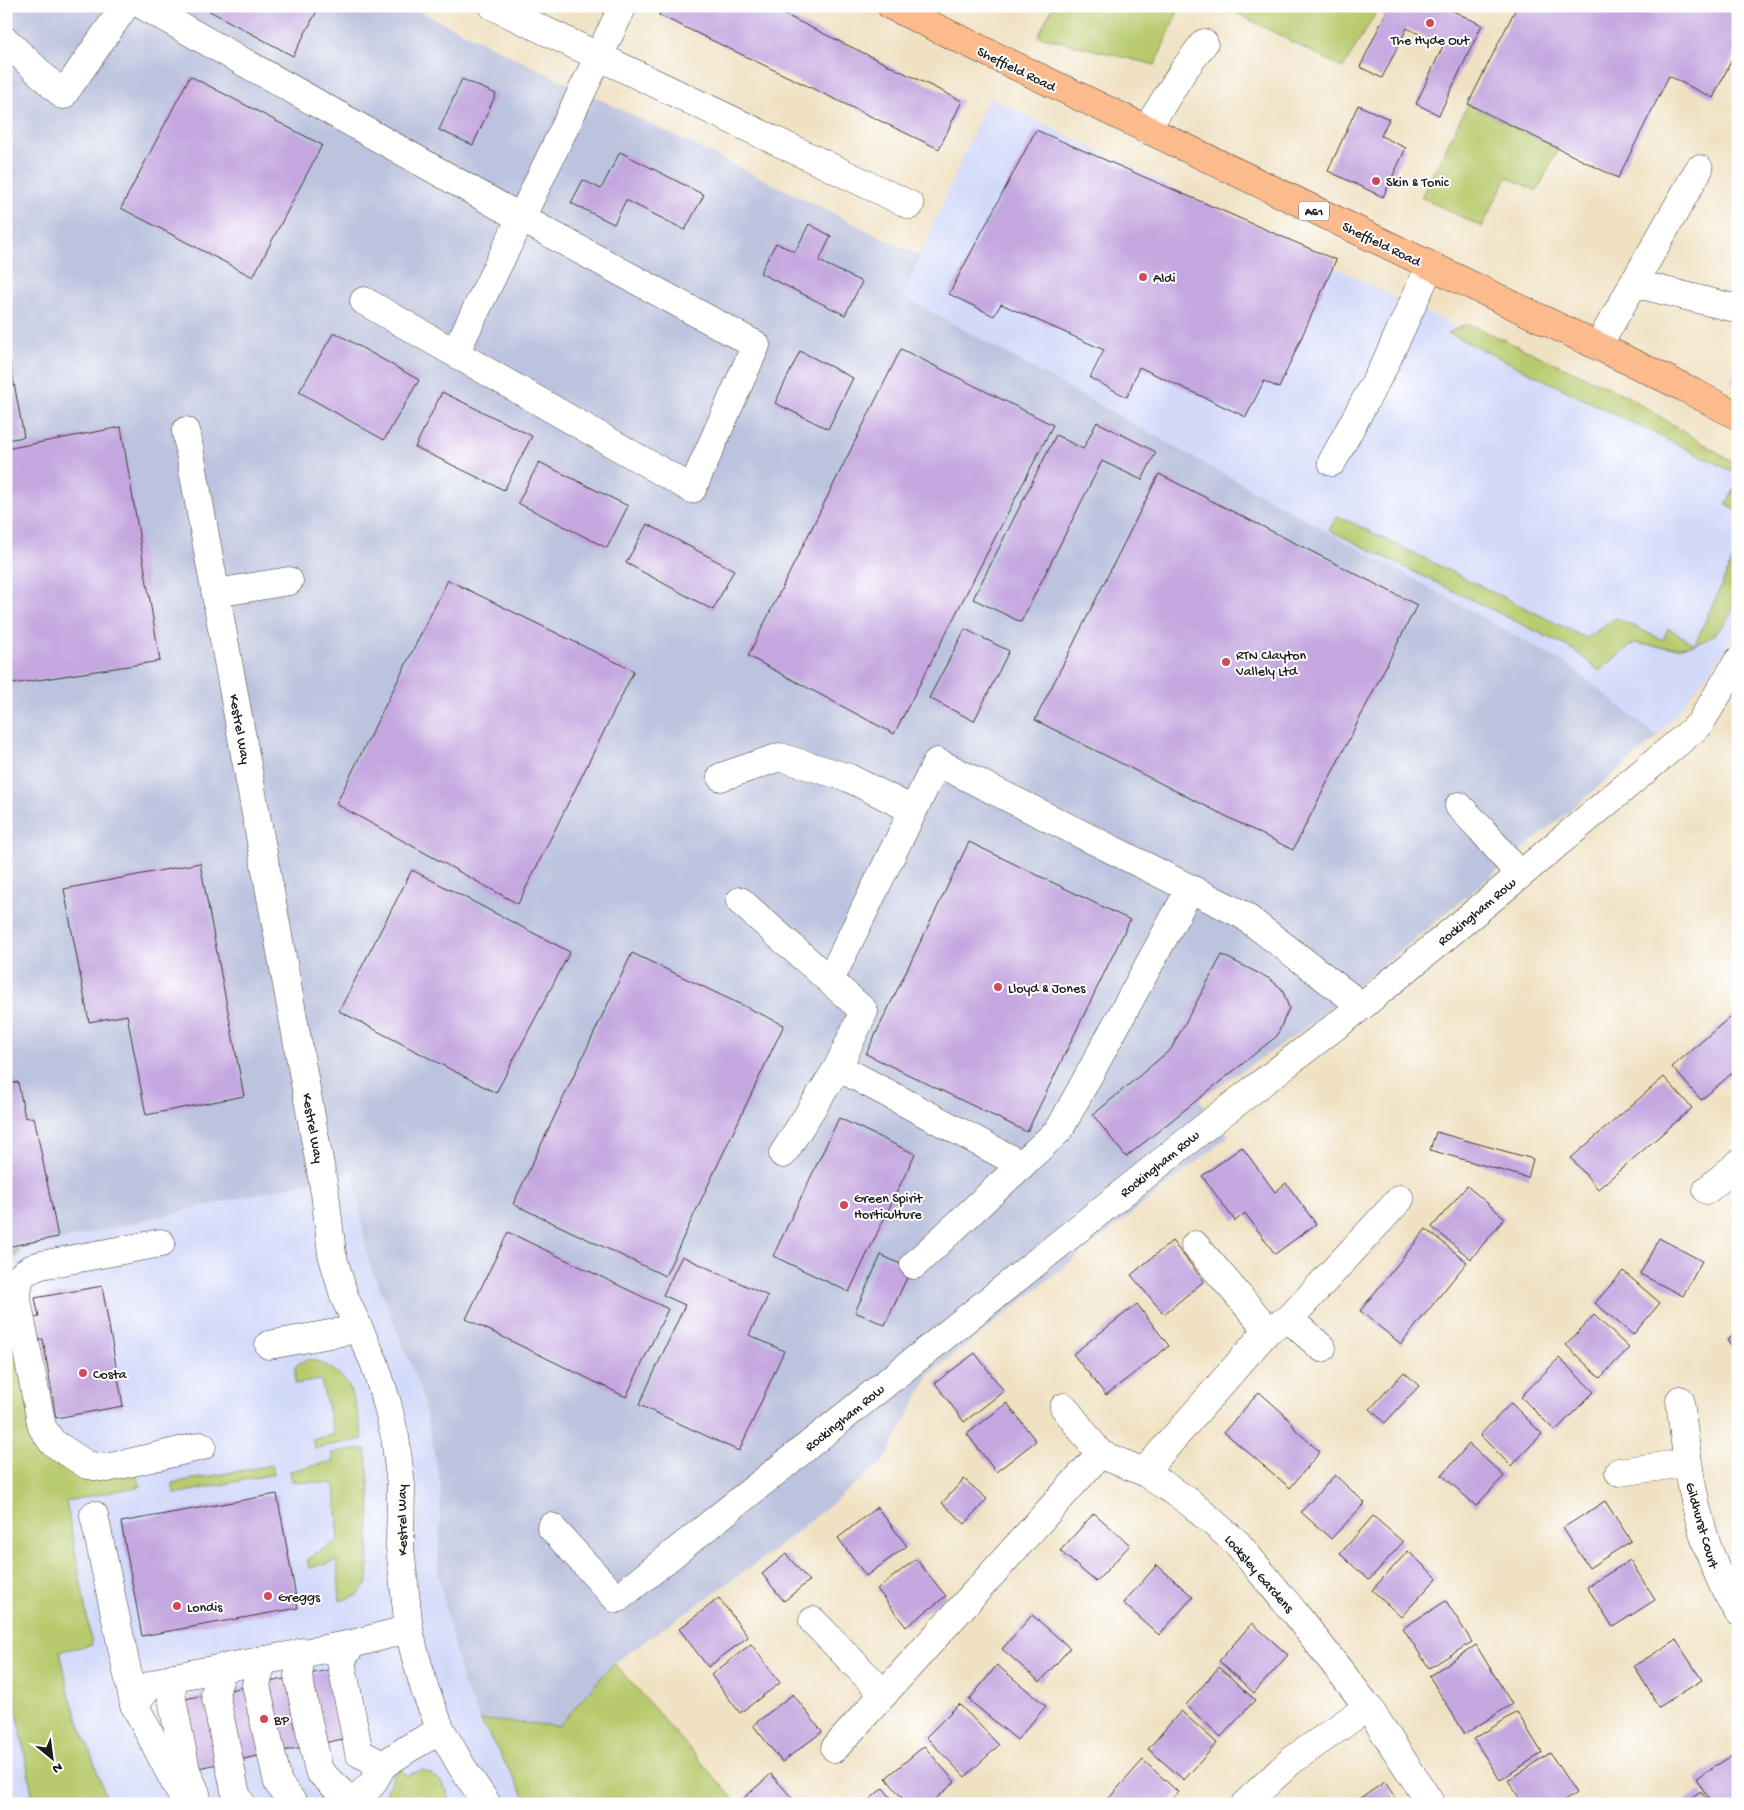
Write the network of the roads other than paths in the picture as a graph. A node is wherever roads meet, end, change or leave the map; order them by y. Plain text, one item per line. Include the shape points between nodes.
1 (125, 6) edge
2 (144, 6) edge
3 (493, 6) edge
4 (623, 6) edge
5 (903, 9) edge
6 (6, 41) edge
7 (1204, 43) dead end
8 (599, 56) junction
9 (1146, 130) junction
10 (1699, 169) dead end
11 (910, 205) dead end
12 (521, 218) junction
13 (1430, 266) junction
14 (1633, 283) junction
15 (364, 301) dead end
16 (1738, 309) edge
17 (1598, 346) junction
18 (455, 353) junction
19 (1738, 416) edge
20 (186, 431) dead end
21 (1332, 462) dead end
22 (289, 580) dead end
23 (216, 593) junction
24 (1738, 661) edge
25 (1738, 701) edge
26 (1699, 725) junction
27 (721, 777) dead end
28 (1459, 806) dead end
29 (913, 810) junction
30 (1520, 875) junction
31 (1190, 889) junction
32 (740, 901) dead end
33 (830, 980) junction
34 (1362, 1006) junction
35 (838, 1067) junction
36 (783, 1154) dead end
37 (1738, 1164) edge
38 (1022, 1165) junction
39 (1708, 1190) dead end
40 (1400, 1199) dead end
41 (161, 1243) dead end
42 (1195, 1245) dead end
43 (914, 1265) dead end
44 (1278, 1324) junction
45 (358, 1329) junction
46 (269, 1345) dead end
47 (1322, 1348) dead end
48 (1680, 1400) dead end
49 (1064, 1407) dead end
50 (202, 1446) dead end
51 (1100, 1454) junction
52 (1686, 1463) junction
53 (1144, 1472) junction
54 (1619, 1472) dead end
55 (94, 1515) dead end
56 (550, 1527) dead end
57 (1738, 1612) edge
58 (814, 1621) dead end
59 (410, 1629) junction
60 (352, 1644) junction
61 (302, 1652) junction
62 (263, 1660) junction
63 (223, 1668) junction
64 (174, 1677) junction
65 (884, 1694) junction
66 (134, 1704) junction
67 (1368, 1707) junction
68 (441, 1730) junction
69 (835, 1748) dead end
70 (383, 1766) junction
71 (352, 1803) edge
72 (187, 1804) edge
73 (201, 1804) edge
74 (242, 1804) edge
75 (294, 1804) edge
76 (488, 1804) edge
77 (1245, 1804) edge
78 (1432, 1804) edge

1 - 6 street via 62,96
2 - 12 street
3 - 8 street
4 - 8 street
5 - 9 highway, Sheffield Road / A61
7 - 9 street
8 - 11 street
8 - 12 street
9 - 13 highway, Sheffield Road / A61
10 - 14 street
12 - 18 street
12 - 18 street via 756,345 692,489
13 - 17 highway, Sheffield Road / A61
13 - 21 street via 1384,366
14 - 16 street
14 - 17 street
15 - 18 street
17 - 19 highway, Sheffield Road / A61
20 - 23 street, Kestrel Way
22 - 23 street
23 - 45 street, Kestrel Way via 326,1193 332,1254
24 - 26 street, Rockingham Row
25 - 26 street, Rockingham Row
26 - 30 street, Rockingham Row
27 - 29 street via 780,757 850,778
28 - 30 street
29 - 31 street via 937,762
29 - 33 street
30 - 34 street, Rockingham Row
31 - 34 street via 1243,915
31 - 38 street via 1059,1130
32 - 33 street
33 - 35 street via 864,1011
34 - 56 street, Rockingham Row via 1215,1119 617,1599
35 - 36 street
35 - 38 street
37 - 39 street
38 - 43 street
40 - 44 street
41 - 50 street via 41,1265 25,1271 18,1281 17,1300 42,1428 52,1442 87,1465 107,1468
42 - 44 street
44 - 47 street
44 - 53 street
45 - 46 street
45 - 59 street, Kestrel Way via 374,1362 395,1437 401,1485 400,1548
48 - 52 street, Gildhurst Court
49 - 51 street
51 - 53 street, Locksley Gardens
51 - 65 street
52 - 54 street, Gildhurst Court
52 - 57 street, Gildhurst Court via 1710,1559
53 - 67 street, Locksley Gardens via 1188,1501 1237,1543
55 - 66 street
58 - 65 street
59 - 60 street
59 - 68 street, Kestrel Way via 425,1690
60 - 61 street
60 - 70 street via 341,1661 359,1753
61 - 62 street
61 - 71 street via 298,1676 319,1771
62 - 63 street
62 - 75 street via 256,1685 278,1783
63 - 64 street
63 - 74 street via 215,1693 236,1795
64 - 66 street via 149,1686
64 - 73 street via 171,1694 186,1770
65 - 69 street
66 - 72 street
67 - 77 street via 1291,1761
67 - 78 street, Locksley Gardens
68 - 70 street
68 - 76 street, Kestrel Way
70 - 71 street via 372,1784

